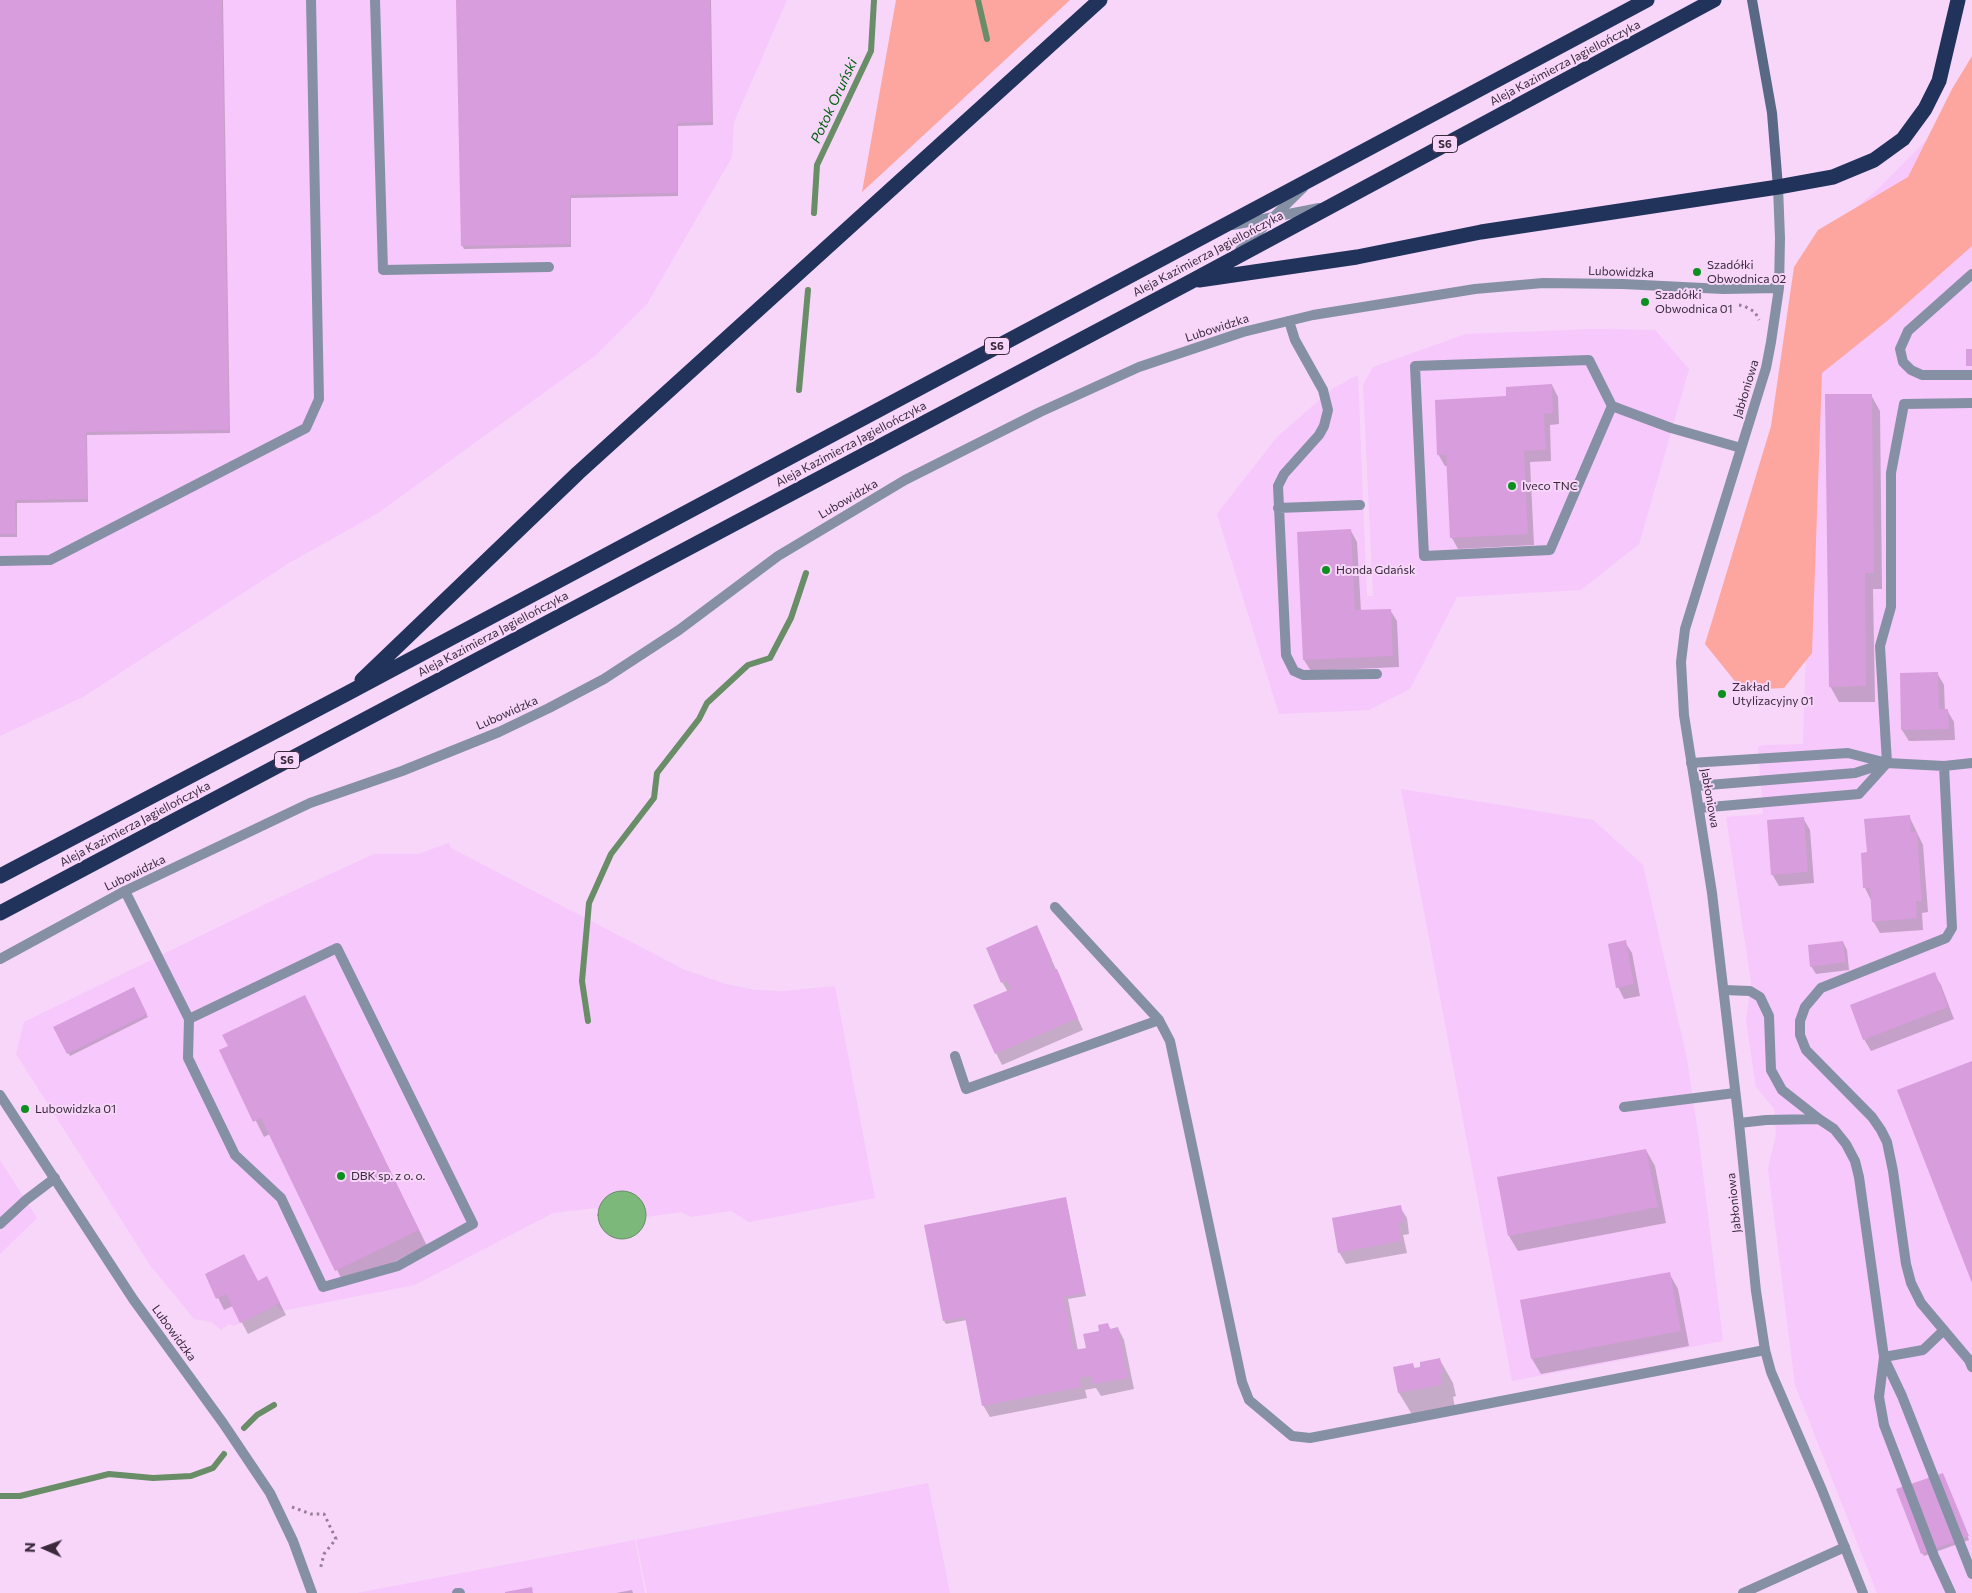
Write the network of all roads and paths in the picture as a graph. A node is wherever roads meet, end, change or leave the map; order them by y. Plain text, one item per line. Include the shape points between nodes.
1 (311, 0) edge
2 (375, 0) edge
3 (1100, 0) edge
4 (1648, 0) edge
5 (1752, 0) edge
6 (1958, 0) edge
7 (1708, 3) edge
8 (1314, 176) junction
9 (1778, 188) junction
10 (1330, 206) junction
11 (1273, 217) junction
12 (1217, 228) junction
13 (1232, 258) junction
14 (549, 267) dead end
15 (1972, 274) edge
16 (1190, 282) junction
17 (1779, 288) junction
18 (1289, 321) junction
19 (1972, 375) edge
20 (1972, 403) edge
21 (1612, 406) junction
22 (1741, 448) junction
23 (1360, 505) dead end
24 (1278, 508) junction
25 (0, 561) edge
26 (1377, 674) dead end
27 (348, 693) junction
28 (1691, 763) junction
29 (1887, 763) junction
30 (1972, 763) edge
31 (1944, 766) junction
32 (1696, 786) junction
33 (1699, 808) junction
34 (0, 876) edge
35 (125, 891) junction
36 (1054, 907) dead end
37 (0, 913) edge
38 (0, 958) edge
39 (1724, 990) junction
40 (189, 1019) junction
41 (1158, 1020) junction
42 (955, 1056) dead end
43 (1735, 1093) junction
44 (0, 1095) edge
45 (1624, 1107) dead end
46 (1819, 1119) junction
47 (1739, 1123) junction
48 (55, 1178) junction
49 (0, 1224) edge
50 (1944, 1330) junction
51 (1765, 1350) junction
52 (1884, 1357) junction
53 (1972, 1367) edge
54 (324, 1514) dead end
55 (1845, 1547) junction
56 (1972, 1574) edge
57 (321, 1577) dead end
58 (312, 1593) edge
59 (1742, 1593) edge
60 (1863, 1593) edge
61 (1951, 1593) edge

1 - 25 street via 319,399 306,428 50,560
2 - 14 street via 383,270
3 - 27 highway via 578,473
4 - 8 highway, Aleja Kazimierza Jagiellończyka / S6
5 - 9 main road, Jabłoniowa via 1772,113
6 - 9 highway via 1939,81 1926,109 1903,139 1874,160 1833,177
7 - 10 highway, Aleja Kazimierza Jagiellończyka / S6
8 - 11 street
8 - 12 highway, Aleja Kazimierza Jagiellończyka / S6
9 - 16 highway via 1481,232 1357,257
9 - 17 street, Jabłoniowa
10 - 11 street
10 - 13 highway, Aleja Kazimierza Jagiellończyka / S6
11 - 12 street
11 - 13 street
12 - 27 highway, Aleja Kazimierza Jagiellończyka / S6
13 - 16 highway, Aleja Kazimierza Jagiellończyka / S6
15 - 19 street via 1908,331 1900,349 1903,362 1922,375
16 - 37 highway, Aleja Kazimierza Jagiellończyka / S6
17 - 18 street, Lubowidzka via 1543,283 1475,289
17 - 22 street, Jabłoniowa via 1766,368
18 - 24 street via 1295,340 1323,390 1328,410 1319,435 1279,482
18 - 35 street, Lubowidzka via 1243,332 1140,367 1031,416 905,480 820,529 741,582 679,630 604,679 549,708 402,771 310,803
20 - 29 street via 1904,404 1890,473 1892,607 1880,646
21 - 21 street via 1589,360 1415,366 1424,556 1550,550
21 - 22 street via 1671,428
22 - 28 street, Jabłoniowa via 1685,629 1681,671
23 - 24 street
24 - 26 street via 1286,655 1294,670 1303,675
27 - 34 highway, Aleja Kazimierza Jagiellończyka / S6
28 - 29 street via 1848,753
28 - 32 street, Jabłoniowa
29 - 31 street
29 - 32 street via 1855,774
29 - 33 street via 1859,794
30 - 31 street
31 - 50 street via 1952,928 1946,938 1821,988 1805,1007 1800,1021 1800,1035 1806,1050 1872,1117 1887,1142 1911,1283 1921,1304
32 - 33 street, Jabłoniowa
33 - 39 street, Jabłoniowa
35 - 38 street, Lubowidzka
35 - 40 street
36 - 41 street
39 - 43 street, Jabłoniowa
39 - 46 street via 1750,991 1760,997 1769,1016 1771,1070 1782,1090
40 - 40 street via 188,1058 235,1154 281,1198 324,1286 398,1266 474,1224 337,948
41 - 42 street via 966,1089
41 - 51 street via 1170,1041 1242,1382 1249,1400 1292,1436 1310,1438
43 - 45 street
43 - 47 street, Jabłoniowa
44 - 48 street, Lubowidzka
46 - 47 street
46 - 52 street via 1834,1129 1846,1144 1859,1177
47 - 51 street, Jabłoniowa
48 - 49 street
48 - 58 street, Lubowidzka via 133,1299 270,1493 293,1541
50 - 52 street via 1923,1350
50 - 53 street
51 - 55 street, Jabłoniowa via 1771,1372
52 - 56 street
52 - 61 street via 1878,1397 1884,1425
54 - 57 path via 336,1539 324,1554
55 - 59 street
55 - 60 street, Jabłoniowa

